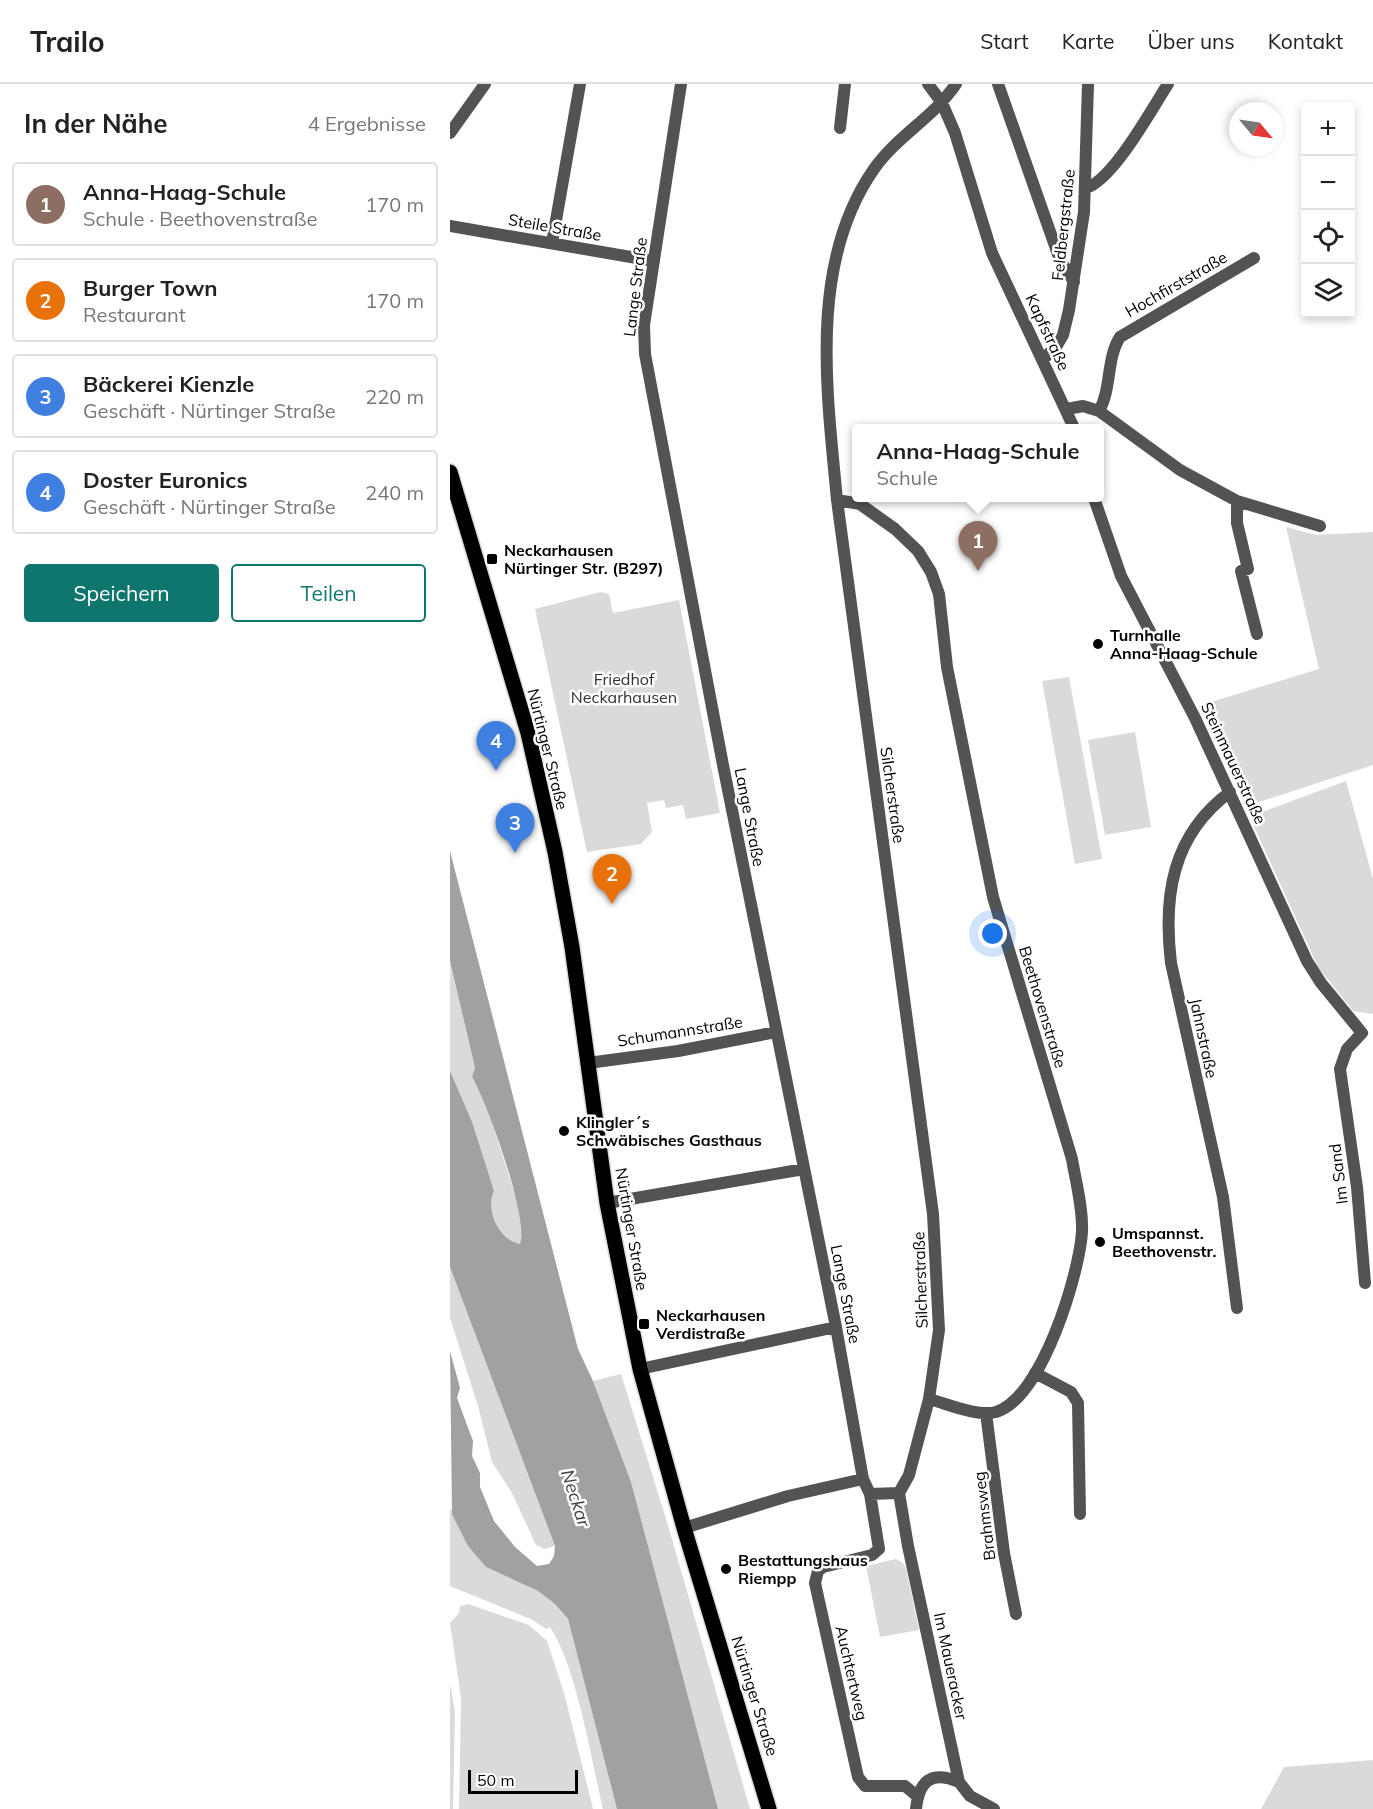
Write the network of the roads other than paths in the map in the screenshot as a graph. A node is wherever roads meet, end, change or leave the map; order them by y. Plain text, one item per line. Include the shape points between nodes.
1 (485, 84) edge
2 (580, 84) edge
3 (681, 84) edge
4 (845, 84) edge
5 (928, 84) edge
6 (956, 84) edge
7 (998, 84) edge
8 (1088, 84) edge
9 (1168, 84) edge
10 (942, 103) junction
11 (840, 128) dead end
12 (450, 133) edge
13 (1086, 188) junction
14 (450, 226) edge
15 (552, 243) junction
16 (1254, 258) dead end
17 (654, 261) junction
18 (1074, 282) junction
19 (1042, 360) junction
20 (1067, 409) junction
21 (1099, 411) junction
22 (1072, 424) edge
23 (450, 472) edge
24 (837, 500) junction
25 (1237, 501) junction
26 (1095, 502) edge
27 (1320, 526) dead end
28 (1257, 634) dead end
29 (1230, 792) junction
30 (777, 1032) junction
31 (1362, 1033) joint
32 (588, 1063) junction
33 (804, 1168) junction
34 (607, 1203) junction
35 (1365, 1284) dead end
36 (1237, 1308) dead end
37 (836, 1327) junction
38 (640, 1369) junction
39 (1035, 1373) junction
40 (929, 1399) junction
41 (986, 1413) junction
42 (863, 1479) junction
43 (899, 1493) junction
44 (870, 1494) junction
45 (1080, 1514) dead end
46 (684, 1528) junction
47 (877, 1553) joint
48 (1016, 1614) dead end
49 (959, 1782) junction
50 (917, 1796) junction
51 (769, 1809) edge
52 (916, 1809) edge
53 (994, 1809) edge

1 - 12 street
2 - 15 street
3 - 17 street, Lange Straße
4 - 11 street
5 - 10 street, Kapfstraße
6 - 10 street, Silcherstraße
7 - 18 street via 1060,260
8 - 13 street, Feldbergstraße
9 - 13 street via 1110,171
10 - 19 street, Kapfstraße via 984,231
10 - 24 street, Silcherstraße via 906,132 874,170 851,208 841,236 828,315
13 - 18 street, Feldbergstraße
14 - 15 street, Steile Straße
15 - 17 street, Steile Straße
16 - 21 street, Hochfirststraße via 1120,337 1113,352 1105,401
17 - 30 street, Lange Straße via 644,325 645,354
18 - 19 street, Feldbergstraße via 1063,334
19 - 20 street, Kapfstraße
20 - 21 street via 1083,406
20 - 22 street
21 - 25 street via 1180,470
23 - 32 main road, Nürtinger Straße via 528,733 557,863
24 - 39 street, Beethovenstraße via 860,504 895,529 918,551 939,594 947,667 993,897 1072,1159 1082,1229 1079,1259 1058,1327
24 - 40 street, Silcherstraße via 933,1214 939,1330
25 - 27 street
25 - 28 street via 1237,523 1248,569 1240,572
26 - 29 street, Steinmauerstraße via 1121,576
29 - 31 street, Steinmauerstraße via 1307,961
29 - 36 street, Jahnstraße via 1211,806 1181,852 1171,883 1167,930 1223,1197
30 - 32 street, Schumannstraße
30 - 33 street, Lange Straße
31 - 35 street, Im Sand via 1347,1049 1340,1069 1357,1187
32 - 34 main road, Nürtinger Straße
33 - 34 street
33 - 37 street, Lange Straße
34 - 38 main road, Nürtinger Straße
37 - 38 street
37 - 42 street, Lange Straße
38 - 46 main road, Nürtinger Straße
39 - 41 street, Beethovenstraße via 1007,1406
39 - 45 street via 1071,1392 1078,1403
40 - 41 street
40 - 43 street, Silcherstraße via 909,1475
41 - 48 street, Brahmsweg
42 - 44 street, Lange Straße
42 - 46 street
43 - 44 street
43 - 49 street, Im Maueracker
44 - 47 street, Lange Straße
46 - 51 main road, Nürtinger Straße
47 - 50 street, Auchtertweg via 822,1567 815,1582 858,1776 865,1786 906,1786
49 - 50 street via 935,1778 923,1784
49 - 53 street via 970,1796
50 - 52 street

